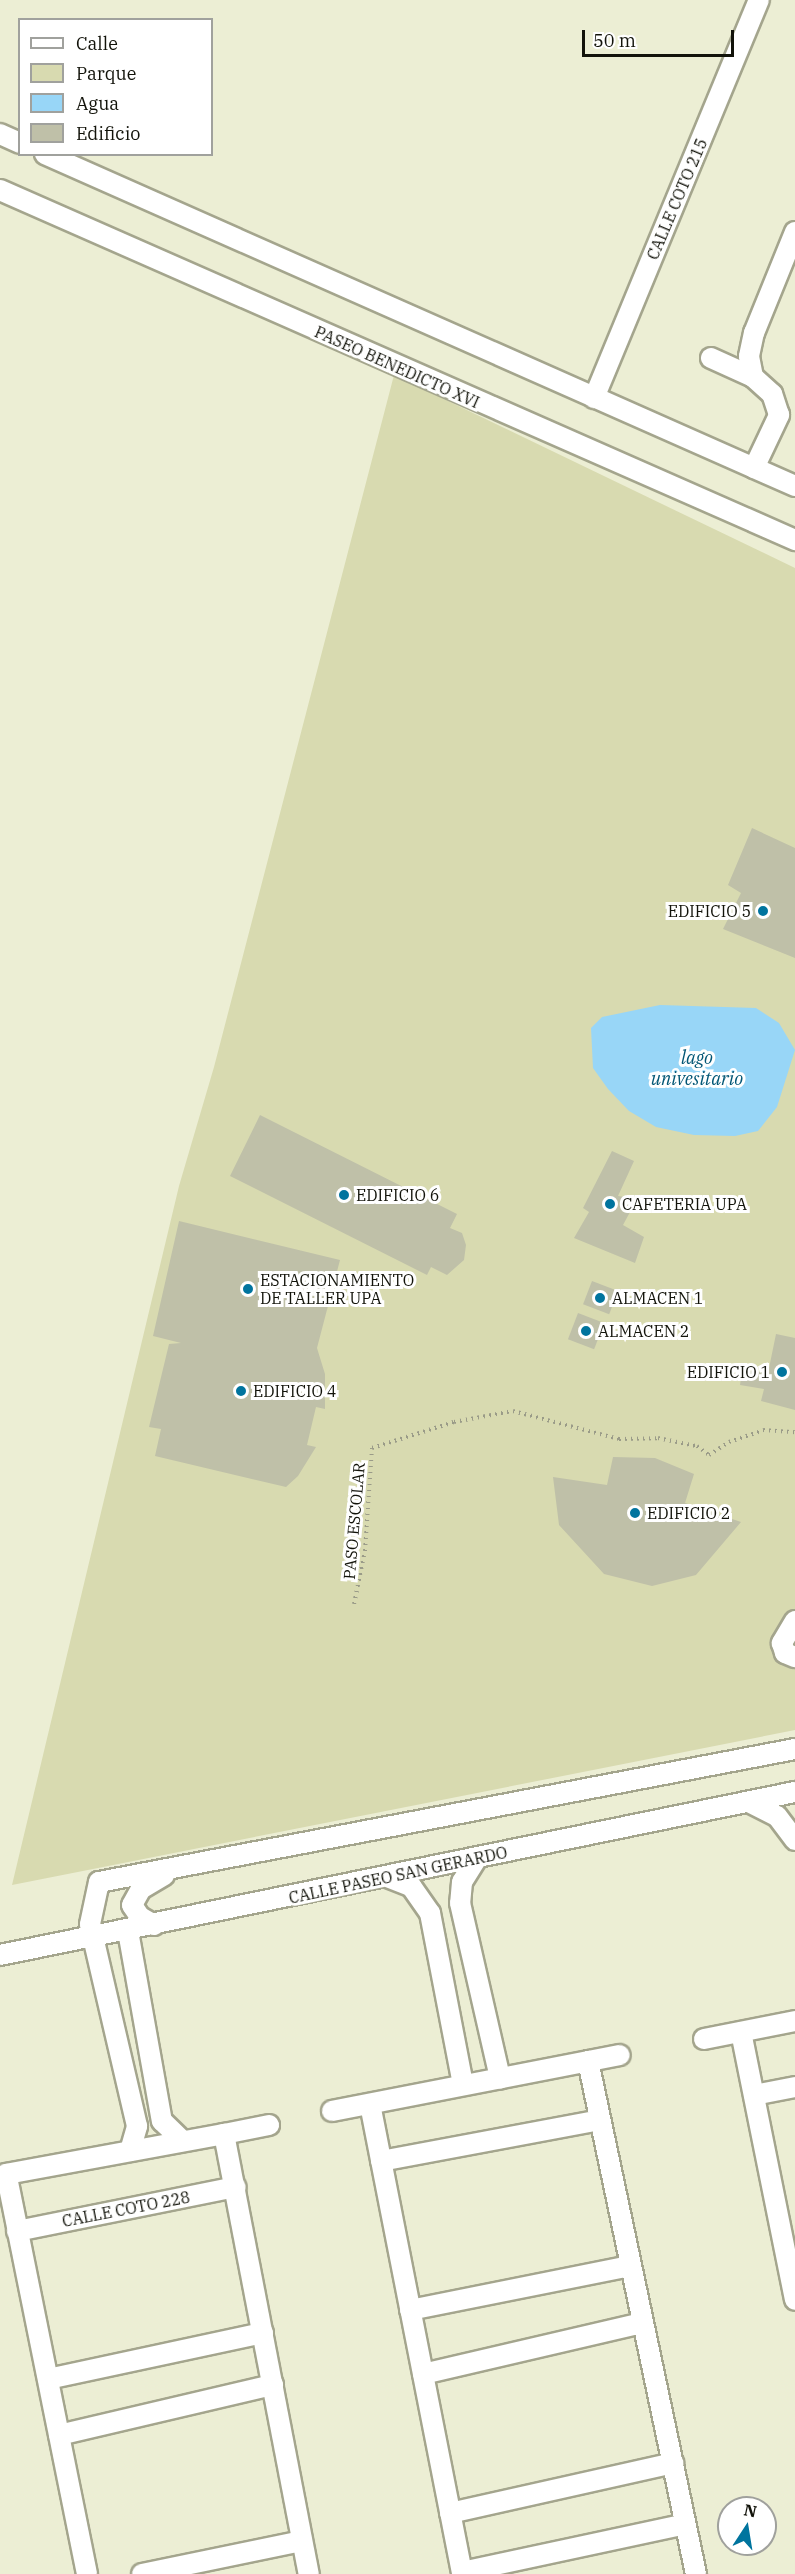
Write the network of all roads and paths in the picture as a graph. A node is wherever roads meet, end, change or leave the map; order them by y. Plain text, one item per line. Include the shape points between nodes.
1 (759, 0) edge
2 (0, 134) edge
3 (18, 142) edge
4 (50, 156) edge
5 (0, 190) edge
6 (795, 232) edge
7 (711, 358) dead end
8 (753, 377) junction
9 (594, 398) junction
10 (787, 412) edge
11 (754, 468) junction
12 (795, 486) edge
13 (795, 540) edge
14 (795, 1432) edge
15 (354, 1604) dead end
16 (795, 1621) edge
17 (795, 1657) edge
18 (795, 1749) edge
19 (795, 1792) edge
20 (749, 1802) junction
21 (795, 1840) edge
22 (477, 1858) junction
23 (174, 1868) junction
24 (387, 1877) junction
25 (154, 1925) junction
26 (128, 1930) junction
27 (93, 1939) junction
28 (0, 1955) edge
29 (795, 2021) edge
30 (741, 2032) junction
31 (704, 2039) dead end
32 (620, 2055) dead end
33 (588, 2061) junction
34 (500, 2078) junction
35 (463, 2085) junction
36 (795, 2087) edge
37 (754, 2095) junction
38 (370, 2104) junction
39 (332, 2111) dead end
40 (600, 2120) junction
41 (268, 2125) dead end
42 (224, 2134) junction
43 (183, 2141) junction
44 (130, 2151) junction
45 (381, 2161) junction
46 (3, 2174) edge
47 (236, 2187) junction
48 (17, 2231) junction
49 (788, 2231) edge
50 (631, 2266) junction
51 (795, 2296) edge
52 (410, 2310) junction
53 (643, 2323) junction
54 (263, 2333) junction
55 (423, 2374) junction
56 (48, 2379) junction
57 (273, 2385) junction
58 (59, 2435) junction
59 (673, 2463) junction
60 (450, 2513) junction
61 (685, 2524) junction
62 (303, 2541) junction
63 (462, 2573) edge
64 (87, 2574) edge
65 (142, 2574) edge
66 (309, 2574) edge
67 (696, 2574) edge

1 - 9 street, CALLE COTO 215
2 - 3 street
4 - 9 street
5 - 13 street, PASEO BENEDICTO XVI
6 - 8 street via 754,333 749,356
7 - 8 street
8 - 10 street
9 - 11 street
10 - 11 street
11 - 12 street
14 - 15 path, PASO ESCOLAR via 763,1430 729,1442 709,1455 698,1446 658,1438 619,1439 513,1411 454,1422 372,1448 365,1551
16 - 17 street via 782,1643 785,1653
18 - 23 street
19 - 20 street, CALLE PASEO SAN GERARDO
20 - 21 street via 777,1816
20 - 22 street, CALLE PASEO SAN GERARDO
22 - 24 street, CALLE PASEO SAN GERARDO
22 - 34 street via 462,1882 460,1904
23 - 25 street via 134,1896 134,1912
23 - 27 street via 99,1882 90,1909
24 - 25 street, CALLE PASEO SAN GERARDO
24 - 35 street via 411,1886 430,1913
25 - 26 street, CALLE PASEO SAN GERARDO
26 - 27 street, CALLE PASEO SAN GERARDO
26 - 43 street via 162,2121
27 - 28 street, CALLE PASEO SAN GERARDO
27 - 44 street via 137,2126
29 - 30 street
30 - 31 street
30 - 37 street
32 - 33 street
33 - 34 street
33 - 40 street
34 - 35 street
35 - 38 street
36 - 37 street
37 - 49 street
38 - 39 street
38 - 45 street
40 - 45 street
40 - 50 street
41 - 42 street
42 - 43 street
42 - 47 street
43 - 44 street
44 - 46 street
45 - 52 street
46 - 48 street
47 - 48 street, CALLE COTO 228
47 - 54 street
48 - 56 street
49 - 51 street
50 - 52 street
50 - 53 street
52 - 55 street
53 - 55 street
53 - 59 street
54 - 56 street
54 - 57 street
55 - 60 street
56 - 58 street
57 - 58 street
57 - 62 street
58 - 64 street
59 - 60 street
59 - 61 street
60 - 63 street
61 - 63 street
61 - 67 street
62 - 65 street
62 - 66 street

